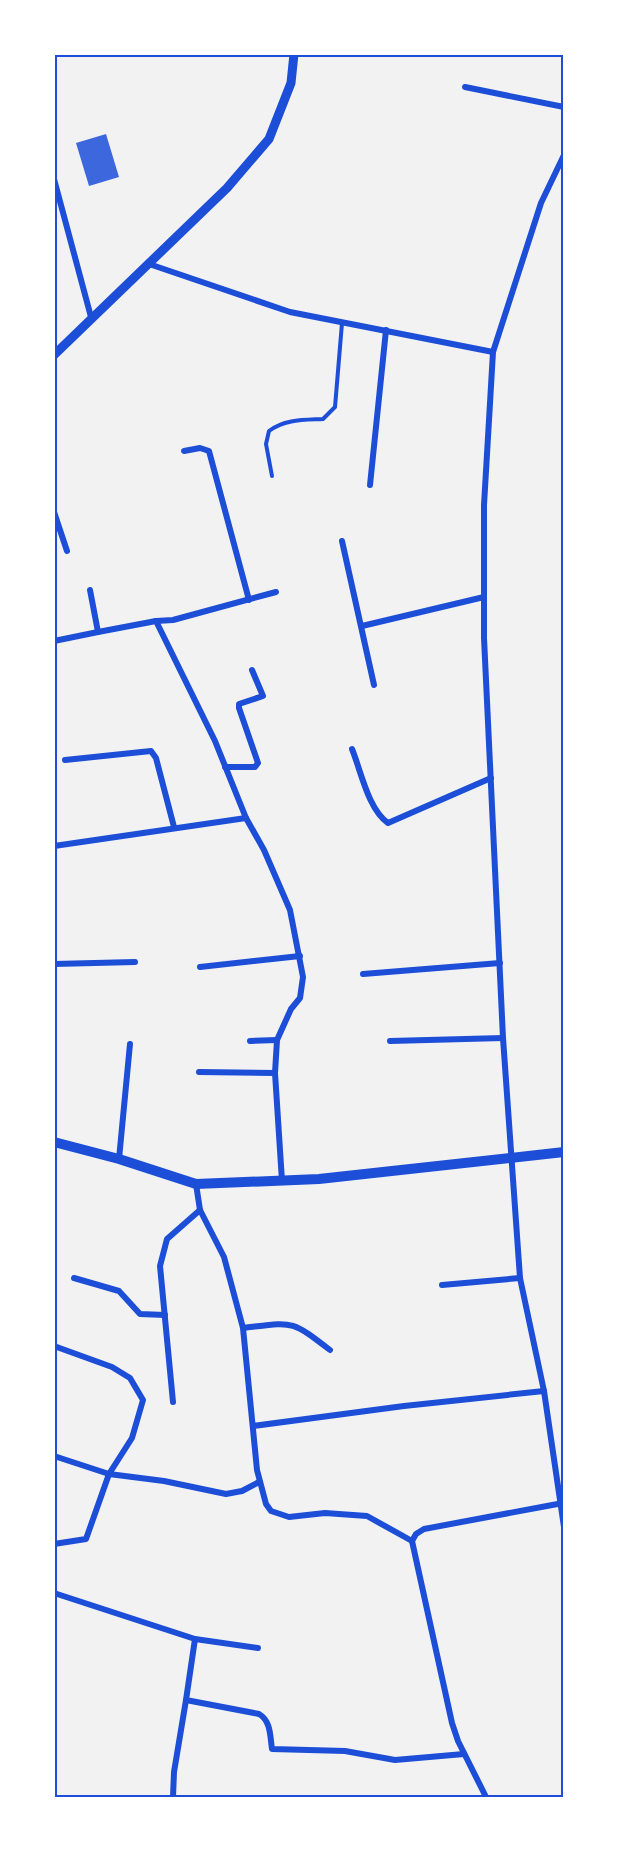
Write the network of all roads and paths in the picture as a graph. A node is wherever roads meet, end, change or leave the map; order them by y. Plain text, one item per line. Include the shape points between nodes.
1 (294, 54) edge
2 (465, 87) dead end
3 (564, 107) edge
4 (564, 155) edge
5 (54, 179) edge
6 (149, 264) junction
7 (91, 317) junction
8 (342, 322) junction
9 (386, 330) junction
10 (493, 352) junction
11 (54, 355) edge
12 (184, 451) dead end
13 (272, 476) dead end
14 (370, 485) dead end
15 (54, 512) edge
16 (342, 541) dead end
17 (67, 550) dead end
18 (90, 590) dead end
19 (276, 592) dead end
20 (484, 597) junction
21 (249, 600) junction
22 (156, 621) junction
23 (362, 626) junction
24 (98, 632) junction
25 (54, 641) edge
26 (252, 670) dead end
27 (374, 685) dead end
28 (352, 749) dead end
29 (65, 760) dead end
30 (225, 767) junction
31 (491, 778) junction
32 (246, 818) junction
33 (174, 827) junction
34 (54, 846) edge
35 (300, 956) junction
36 (135, 962) dead end
37 (500, 963) junction
38 (54, 964) edge
39 (200, 967) dead end
40 (363, 974) dead end
41 (503, 1038) junction
42 (277, 1040) junction
43 (250, 1041) dead end
44 (390, 1041) dead end
45 (130, 1044) dead end
46 (199, 1071) dead end
47 (275, 1073) junction
48 (54, 1142) edge
49 (564, 1152) edge
50 (512, 1157) junction
51 (119, 1159) junction
52 (282, 1182) junction
53 (196, 1184) junction
54 (200, 1210) junction
55 (74, 1278) dead end
56 (520, 1278) junction
57 (442, 1285) dead end
58 (165, 1315) junction
59 (243, 1328) junction
60 (54, 1346) edge
61 (330, 1350) dead end
62 (544, 1391) junction
63 (173, 1402) dead end
64 (253, 1426) junction
65 (54, 1456) edge
66 (109, 1474) junction
67 (259, 1482) junction
68 (563, 1503) edge
69 (564, 1527) edge
70 (412, 1541) junction
71 (54, 1544) edge
72 (54, 1593) edge
73 (195, 1639) junction
74 (258, 1648) dead end
75 (186, 1700) junction
76 (464, 1754) junction
77 (173, 1797) edge
78 (486, 1797) edge

1 - 6 street via 291,83 269,139 227,188
2 - 3 street
4 - 10 street via 541,202
5 - 7 street
6 - 7 street
6 - 8 street via 290,312
7 - 11 street
8 - 9 street
8 - 13 lane via 335,407 323,419 294,420 269,431 266,444
9 - 10 street
9 - 14 street
10 - 20 street via 486,450
12 - 21 street via 209,451
15 - 17 street
16 - 23 street
18 - 24 street
19 - 21 street
20 - 23 street
20 - 31 street
21 - 22 street
22 - 24 street
22 - 30 street
23 - 27 street
24 - 25 street
26 - 30 street via 263,696 239,704 239,708 258,763 255,767
28 - 31 street via 373,801 388,823
29 - 33 street via 151,751
30 - 32 street
31 - 37 street
32 - 33 street
32 - 35 street via 290,910
33 - 34 street
35 - 39 street
35 - 42 street via 300,998
36 - 38 street
37 - 40 street
37 - 41 street
41 - 44 street
41 - 50 street
42 - 43 street
42 - 47 street
45 - 51 street
46 - 47 street
47 - 52 street
48 - 51 main road
49 - 50 main road
50 - 52 main road
50 - 56 street
51 - 53 main road
52 - 53 main road
53 - 54 street
54 - 58 street via 167,1239 160,1266
54 - 59 street via 224,1257
55 - 58 street via 119,1291 140,1314
56 - 57 street
56 - 62 street
58 - 63 street
59 - 61 street via 298,1325
59 - 64 street
60 - 66 street via 112,1367 130,1378 143,1400 132,1438
62 - 64 street
62 - 68 street
64 - 67 street
65 - 66 street
66 - 67 street via 225,1494
66 - 71 street via 86,1539
67 - 70 street via 271,1511 289,1517 326,1513 367,1516
68 - 69 street
68 - 70 street via 424,1529
70 - 76 street via 452,1723
72 - 73 street
73 - 74 street
73 - 75 street
75 - 76 street via 259,1713 269,1725 272,1749 345,1751 396,1760
75 - 77 street
76 - 78 street

